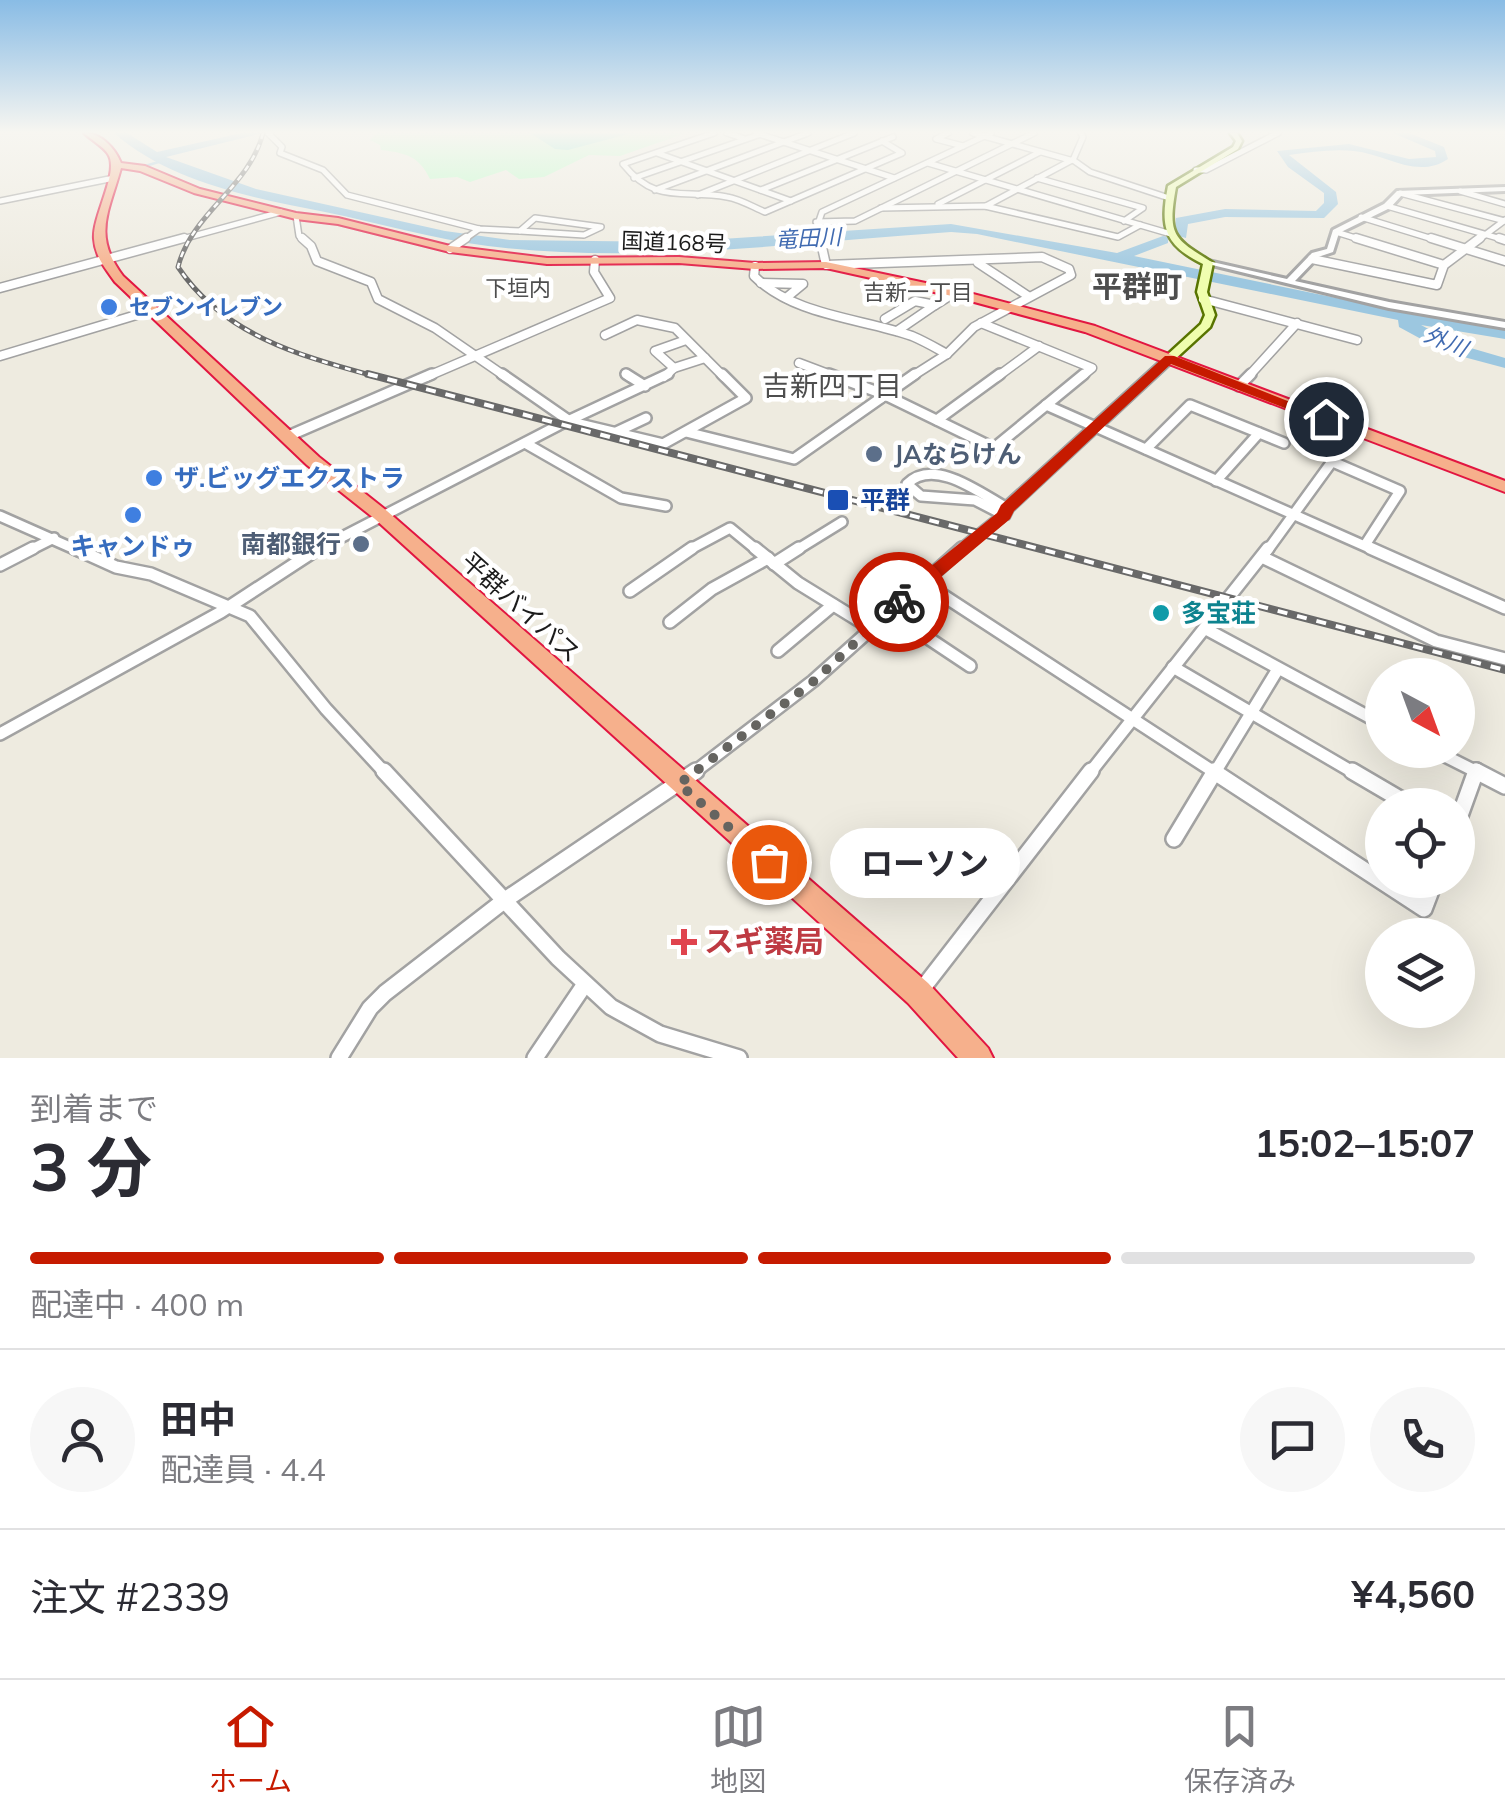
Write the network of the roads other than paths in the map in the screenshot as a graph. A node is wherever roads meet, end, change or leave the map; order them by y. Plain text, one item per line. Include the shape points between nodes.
1 (75, 182) edge
2 (112, 182) edge
3 (176, 182) edge
4 (335, 182) edge
5 (641, 182) edge
6 (675, 182) edge
7 (728, 182) edge
8 (740, 182) edge
9 (780, 182) edge
10 (833, 182) edge
11 (886, 182) edge
12 (981, 182) edge
13 (994, 182) edge
14 (1030, 182) edge
15 (1053, 182) edge
16 (1122, 182) edge
17 (1177, 182) edge
18 (932, 183) joint
19 (1017, 189) junction
20 (1505, 189) edge
21 (654, 190) junction
22 (761, 190) junction
23 (1460, 191) junction
24 (963, 192) junction
25 (1400, 193) junction
26 (692, 197) junction
27 (1169, 198) junction
28 (0, 201) edge
29 (791, 201) junction
30 (1505, 204) edge
31 (985, 206) junction
32 (1387, 206) junction
33 (932, 207) junction
34 (881, 208) junction
35 (281, 212) junction
36 (296, 216) junction
37 (1361, 217) junction
38 (1124, 220) junction
39 (1505, 221) edge
40 (816, 225) junction
41 (1140, 225) junction
42 (479, 229) junction
43 (518, 232) junction
44 (1336, 232) junction
45 (1171, 234) junction
46 (1485, 234) junction
47 (1505, 240) edge
48 (454, 246) junction
49 (1466, 249) junction
50 (1312, 259) junction
51 (595, 260) junction
52 (104, 261) junction
53 (1505, 261) edge
54 (978, 262) junction
55 (826, 265) junction
56 (1444, 265) junction
57 (755, 266) junction
58 (1208, 266) junction
59 (1289, 282) junction
60 (760, 283) junction
61 (0, 288) edge
62 (954, 294) junction
63 (1028, 296) junction
64 (786, 298) junction
65 (1203, 299) junction
66 (935, 305) junction
67 (1008, 306) junction
68 (153, 310) junction
69 (885, 319) dead end
70 (981, 323) junction
71 (1297, 323) junction
72 (1505, 326) edge
73 (897, 332) junction
74 (624, 339) dead end
75 (686, 340) junction
76 (1357, 340) dead end
77 (1039, 346) junction
78 (947, 354) junction
79 (0, 356) edge
80 (477, 356) junction
81 (705, 358) junction
82 (1170, 359) junction
83 (799, 363) dead end
84 (674, 368) junction
85 (626, 374) dead end
86 (645, 386) junction
87 (1239, 386) junction
88 (883, 394) junction
89 (1046, 405) junction
90 (646, 418) dead end
91 (937, 420) junction
92 (570, 422) junction
93 (1095, 426) junction
94 (1355, 430) junction
95 (686, 432) junction
96 (1259, 433) junction
97 (613, 434) junction
98 (286, 437) junction
99 (524, 443) junction
100 (1284, 444) dead end
101 (1146, 449) junction
102 (1333, 462) junction
103 (1216, 481) junction
104 (1505, 486) edge
105 (666, 506) dead end
106 (1005, 512) junction
107 (381, 515) junction
108 (1294, 515) junction
109 (0, 516) edge
110 (842, 522) dead end
111 (54, 538) junction
112 (1365, 545) junction
113 (1262, 556) junction
114 (771, 561) junction
115 (0, 565) edge
116 (922, 581) junction
117 (630, 591) dead end
118 (228, 604) junction
119 (833, 604) junction
120 (1505, 608) edge
121 (889, 612) junction
122 (670, 622) dead end
123 (871, 628) junction
124 (1206, 629) junction
125 (778, 651) dead end
126 (1505, 659) edge
127 (970, 666) dead end
128 (1173, 668) junction
129 (1278, 669) junction
130 (1251, 712) junction
131 (1365, 715) edge
132 (1132, 719) junction
133 (0, 734) edge
134 (1470, 768) edge
135 (1476, 771) junction
136 (1214, 772) junction
137 (679, 784) junction
138 (1505, 786) edge
139 (1381, 788) edge
140 (1470, 788) edge
141 (1174, 839) dead end
142 (1365, 871) edge
143 (1407, 898) edge
144 (1428, 898) edge
145 (505, 900) junction
146 (585, 984) junction
147 (918, 994) junction
148 (339, 1058) edge
149 (535, 1058) edge
150 (738, 1058) edge
151 (978, 1058) edge

1 - 28 street
2 - 52 highway via 98,225
3 - 35 highway, 国道168号
4 - 42 street via 347,194
5 - 21 street
6 - 21 street
7 - 26 street
8 - 22 street
9 - 22 street
10 - 29 street
11 - 40 street via 822,212
12 - 24 street
13 - 19 street
14 - 19 street
15 - 38 street via 1143,208
16 - 27 street
17 - 27 main road
18 - 24 street
18 - 34 street
19 - 31 street
19 - 38 street
20 - 23 street
21 - 26 street
22 - 29 street
23 - 25 street
23 - 30 street
24 - 33 street
25 - 32 street
25 - 39 street
26 - 29 street via 728,197 765,212
27 - 45 main road
31 - 33 street
31 - 41 street via 1118,237
32 - 37 street
32 - 46 street
33 - 34 street
34 - 40 street via 855,221
35 - 36 highway, 国道168号
35 - 52 street
36 - 48 highway, 国道168号
36 - 80 street via 299,236 317,261 371,282 378,299
37 - 44 street
37 - 49 street
38 - 41 street
39 - 46 street
40 - 55 street
41 - 45 street
42 - 43 street
42 - 48 street
43 - 43 street via 584,235 601,226 536,218
44 - 50 street via 1330,250
44 - 56 street
45 - 58 main road via 1182,251
46 - 47 street
46 - 49 street
48 - 51 highway, 国道168号 via 548,261
49 - 53 street
49 - 56 street
50 - 56 street via 1437,285
50 - 59 street
51 - 57 highway, 国道168号
51 - 80 street via 594,272 610,298
52 - 61 street
52 - 68 highway, 平群バイパス
54 - 55 street
54 - 63 street
54 - 63 street via 1042,257 1069,268 1071,275
55 - 57 highway, 国道168号
55 - 62 highway, 国道168号
57 - 60 street
58 - 59 street
58 - 65 main road
59 - 72 street
60 - 64 street
60 - 64 street via 802,284
62 - 66 street
62 - 67 highway, 国道168号
63 - 67 street
64 - 73 street
65 - 71 street
65 - 82 main road via 1210,315 1206,324
66 - 69 street via 915,301
66 - 73 street
67 - 70 street
67 - 82 highway, 国道168号
68 - 79 street
68 - 98 highway, 平群バイパス
70 - 77 street
70 - 78 street
71 - 76 street
71 - 87 street
73 - 78 street
74 - 75 street via 608,333 637,320 675,328
75 - 81 street
75 - 84 street via 655,351
77 - 89 street via 1092,368
77 - 91 street
78 - 88 street
80 - 92 street
80 - 98 street
81 - 84 street
81 - 95 street via 746,398
82 - 87 highway, 国道168号
82 - 93 street
83 - 88 street
84 - 86 street
85 - 86 street
86 - 92 street
87 - 94 highway, 国道168号
88 - 91 street
88 - 95 street via 794,459
89 - 91 street via 994,448
89 - 93 street
90 - 97 street
92 - 97 street
92 - 99 street
93 - 101 street
93 - 106 street
94 - 102 street
94 - 104 highway, 国道168号
95 - 97 street via 663,444
96 - 100 street
96 - 101 street via 1190,405
96 - 103 street
98 - 107 highway, 平群バイパス
99 - 105 street via 621,498
99 - 107 street
101 - 103 street
102 - 108 street
102 - 112 street via 1400,490
103 - 108 street
106 - 106 street via 976,500 915,494 906,484 915,474 930,473 962,484
106 - 116 street
107 - 118 street
107 - 137 highway, 平群バイパス
108 - 112 street
108 - 113 street
109 - 111 street
110 - 114 street
111 - 115 street
111 - 118 street via 116,567
112 - 120 street
113 - 124 street
113 - 126 street via 1436,641
114 - 117 street via 730,528
114 - 119 street
114 - 122 street via 712,589
116 - 121 street
116 - 132 street
118 - 133 street
118 - 145 street via 250,616 326,709
119 - 123 street
119 - 125 street
121 - 123 street
121 - 127 street
123 - 137 street via 814,681
124 - 128 street
124 - 129 street
128 - 130 street
128 - 132 street
129 - 130 street
129 - 131 street
130 - 136 street
130 - 139 street
132 - 136 street
132 - 147 street
134 - 135 street
135 - 138 street
135 - 140 street
136 - 141 street
136 - 142 street
137 - 145 street
137 - 147 highway, 平群バイパス
143 - 144 street via 1424,909
145 - 146 street
145 - 148 street via 385,993
146 - 149 street
146 - 150 street via 660,1034
147 - 151 highway, 平群バイパス

